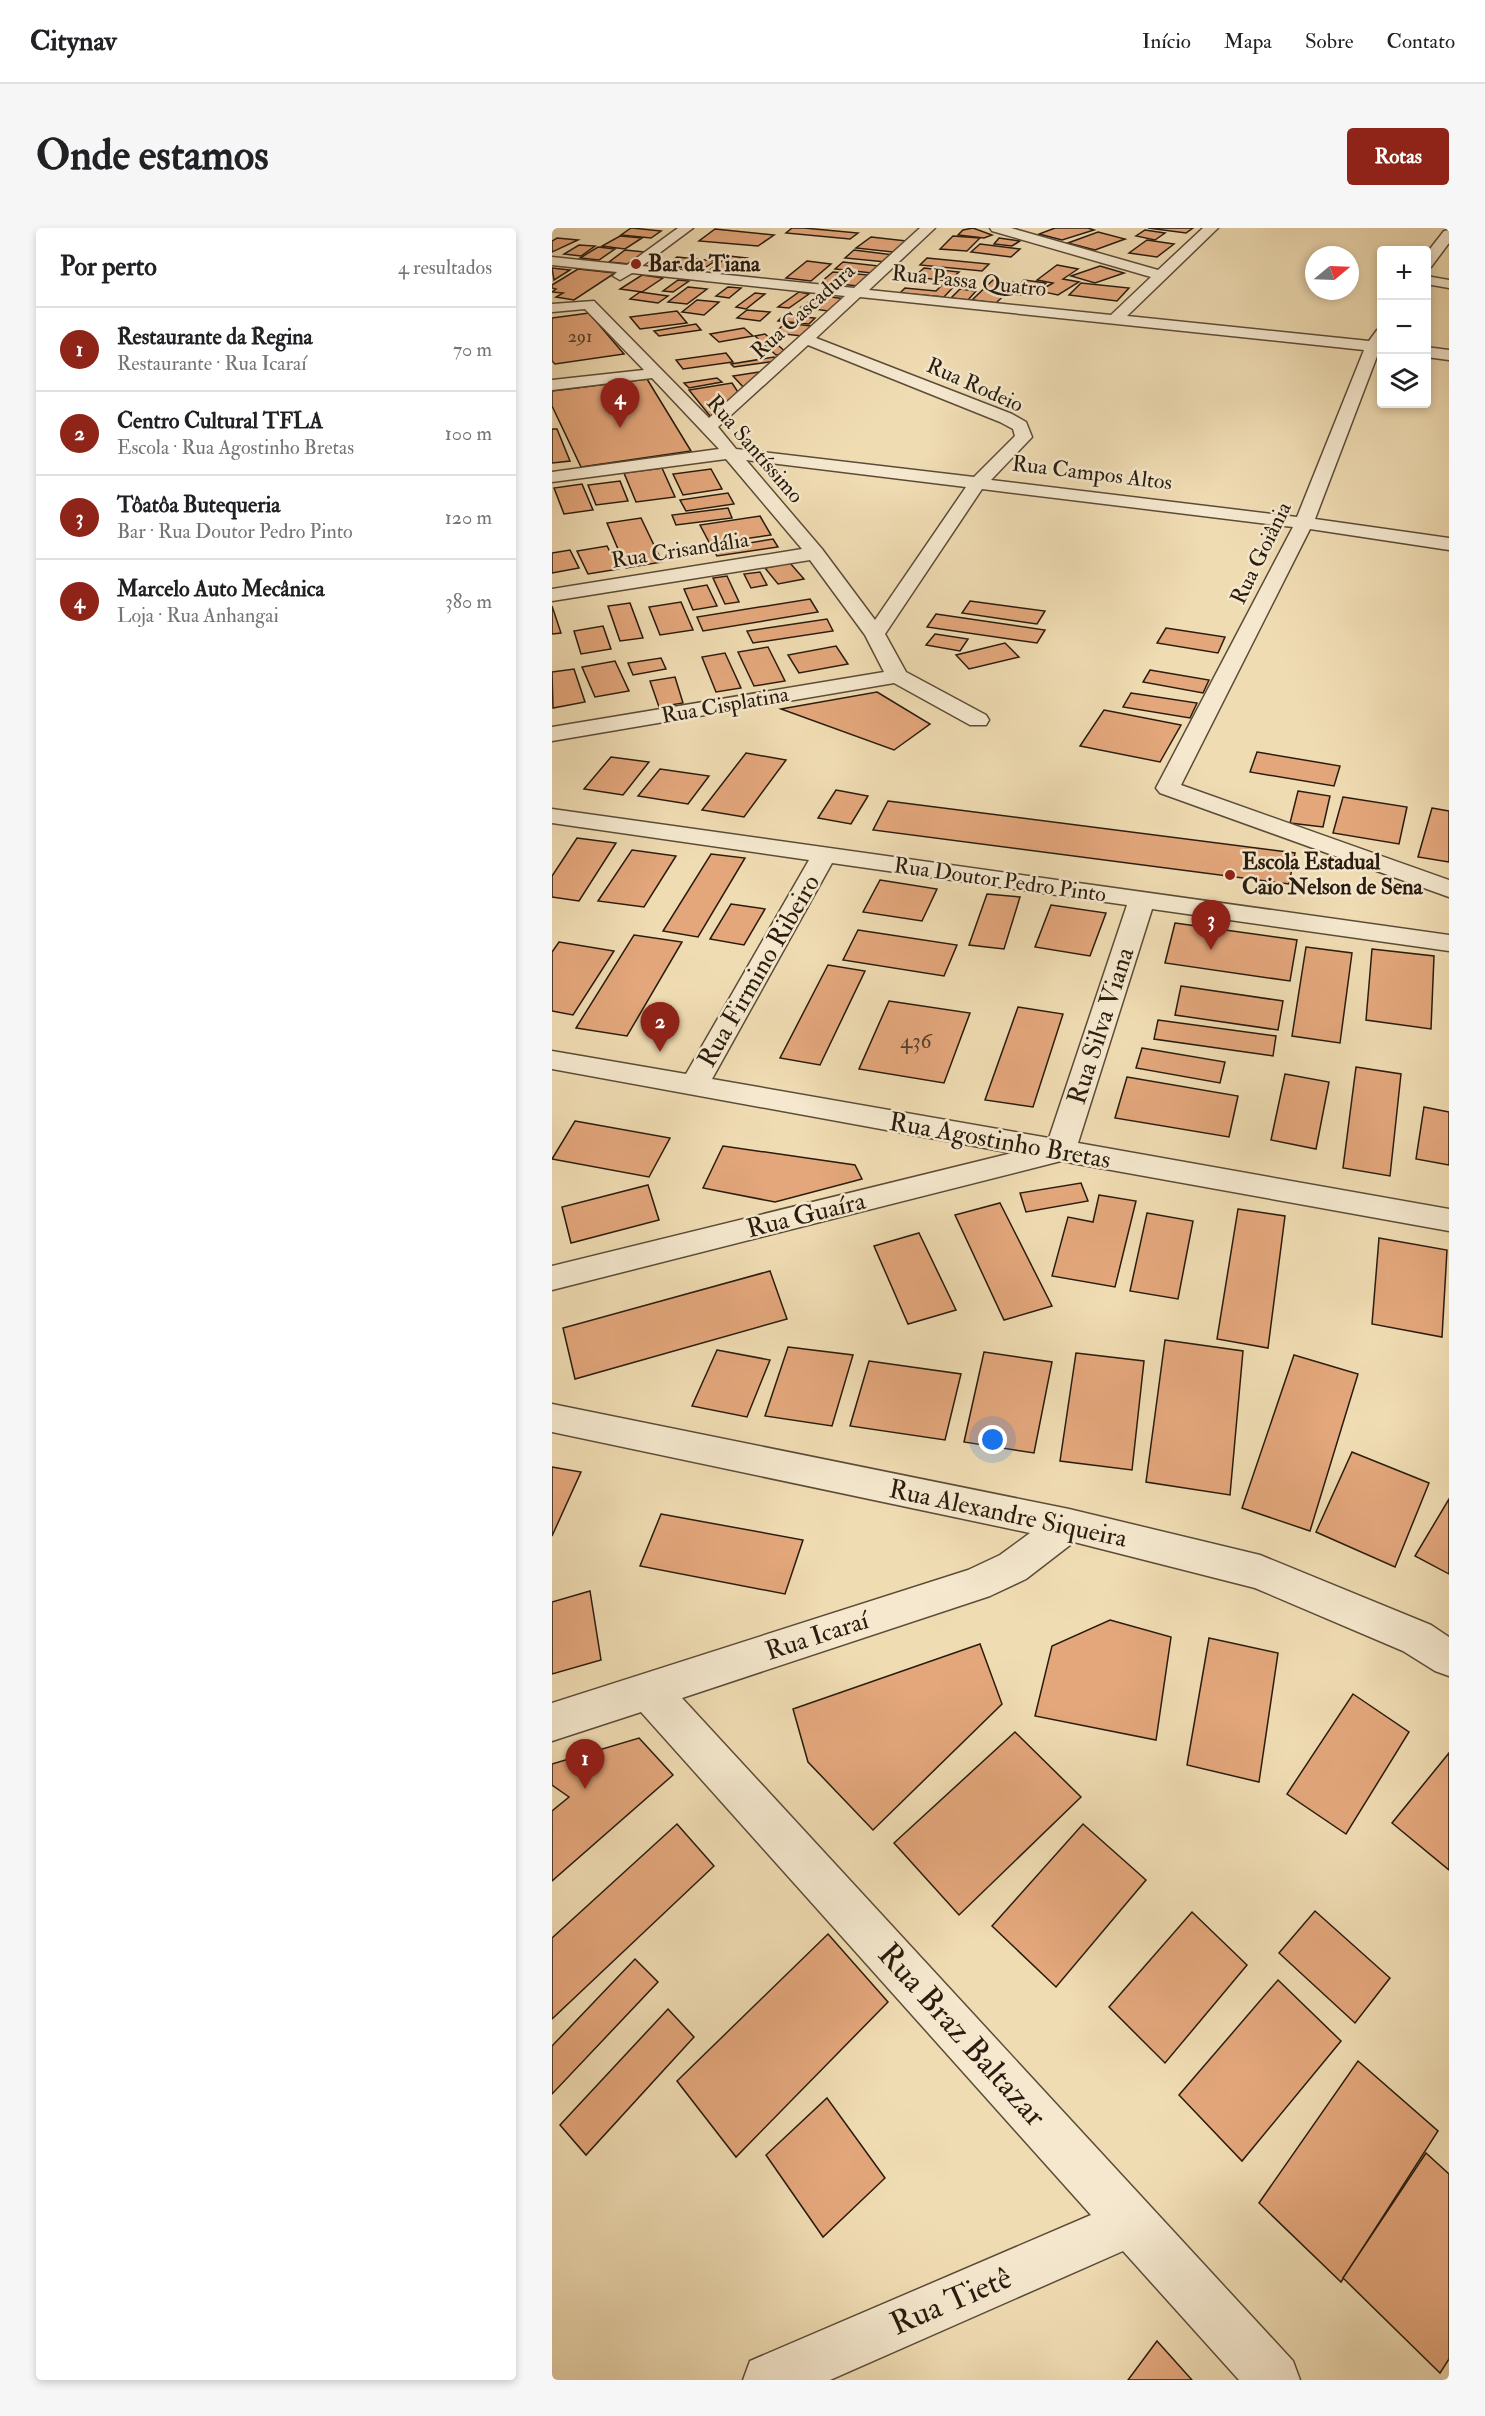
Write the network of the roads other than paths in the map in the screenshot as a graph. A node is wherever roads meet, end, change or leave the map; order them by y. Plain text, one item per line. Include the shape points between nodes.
1 (686, 228) edge
2 (928, 228) edge
3 (997, 228) edge
4 (1211, 228) edge
5 (1449, 234) edge
6 (1431, 257) edge
7 (552, 261) edge
8 (627, 269) junction
9 (1160, 274) junction
10 (1431, 281) edge
11 (612, 283) dead end
12 (1449, 284) edge
13 (857, 292) junction
14 (552, 308) edge
15 (1115, 319) junction
16 (805, 339) junction
17 (1377, 342) edge
18 (1377, 347) edge
19 (1431, 353) edge
20 (1449, 355) edge
21 (656, 373) junction
22 (552, 386) edge
23 (709, 427) junction
24 (729, 453) junction
25 (552, 477) edge
26 (977, 484) junction
27 (1304, 523) junction
28 (1449, 544) edge
29 (815, 553) junction
30 (552, 595) edge
31 (875, 634) junction
32 (897, 676) junction
33 (978, 720) dead end
34 (552, 735) edge
35 (552, 816) edge
36 (825, 855) junction
37 (1449, 889) edge
38 (1142, 900) junction
39 (1449, 943) edge
40 (552, 1060) edge
41 (693, 1087) junction
42 (1060, 1152) junction
43 (1449, 1220) edge
44 (552, 1278) edge
45 (552, 1418) edge
46 (1069, 1525) junction
47 (1449, 1658) edge
48 (649, 1691) junction
49 (552, 1722) edge
50 (1132, 2222) junction
51 (769, 2380) edge
52 (1274, 2380) edge

1 - 8 street
2 - 13 street, Rua Cascadura
3 - 9 street
4 - 9 street
5 - 6 street
7 - 8 street, Rua Passa Quatro
8 - 11 street
8 - 13 street, Rua Passa Quatro
9 - 15 street
10 - 12 street
13 - 15 street, Rua Passa Quatro
13 - 16 street, Rua Cascadura
14 - 21 street, Rua Santíssimo via 592,300
15 - 17 street, Rua Passa Quatro
16 - 23 street, Rua Cascadura
16 - 26 street, Rua Rodeio via 1020,426 1024,437
18 - 27 street, Rua Goiânia
19 - 20 street
21 - 22 street
21 - 23 street, Rua Santíssimo
23 - 24 street, Rua Santíssimo
24 - 25 street, Rua Campos Altos
24 - 26 street, Rua Campos Altos
24 - 29 street, Rua Santíssimo
26 - 27 street, Rua Campos Altos
26 - 31 street, Rua Rodeio
27 - 28 street, Rua Campos Altos
27 - 37 street, Rua Goiânia via 1168,788
29 - 30 street, Rua Crisandália
29 - 31 street, Rua Santíssimo
31 - 32 street, Rua Santíssimo
32 - 33 street
32 - 34 street, Rua Cisplatina
35 - 36 street, Rua Doutor Pedro Pinto
36 - 38 street, Rua Doutor Pedro Pinto
36 - 41 street, Rua Firmino Ribeiro
38 - 39 street, Rua Doutor Pedro Pinto
38 - 42 street, Rua Silva Viana
40 - 41 street, Rua Agostinho Bretas
41 - 42 street, Rua Agostinho Bretas
42 - 43 street, Rua Agostinho Bretas
42 - 44 street, Rua Guaíra
45 - 46 street, Rua Alexandre Siqueira
46 - 47 street, Rua Alexandre Siqueira via 1260,1572 1417,1638
46 - 48 street, Rua Icaraí via 1013,1567 977,1584
48 - 49 street, Rua Icaraí
48 - 50 street, Rua Braz Baltazar
50 - 51 street, Rua Tietê
50 - 52 street, Rua Braz Baltazar

